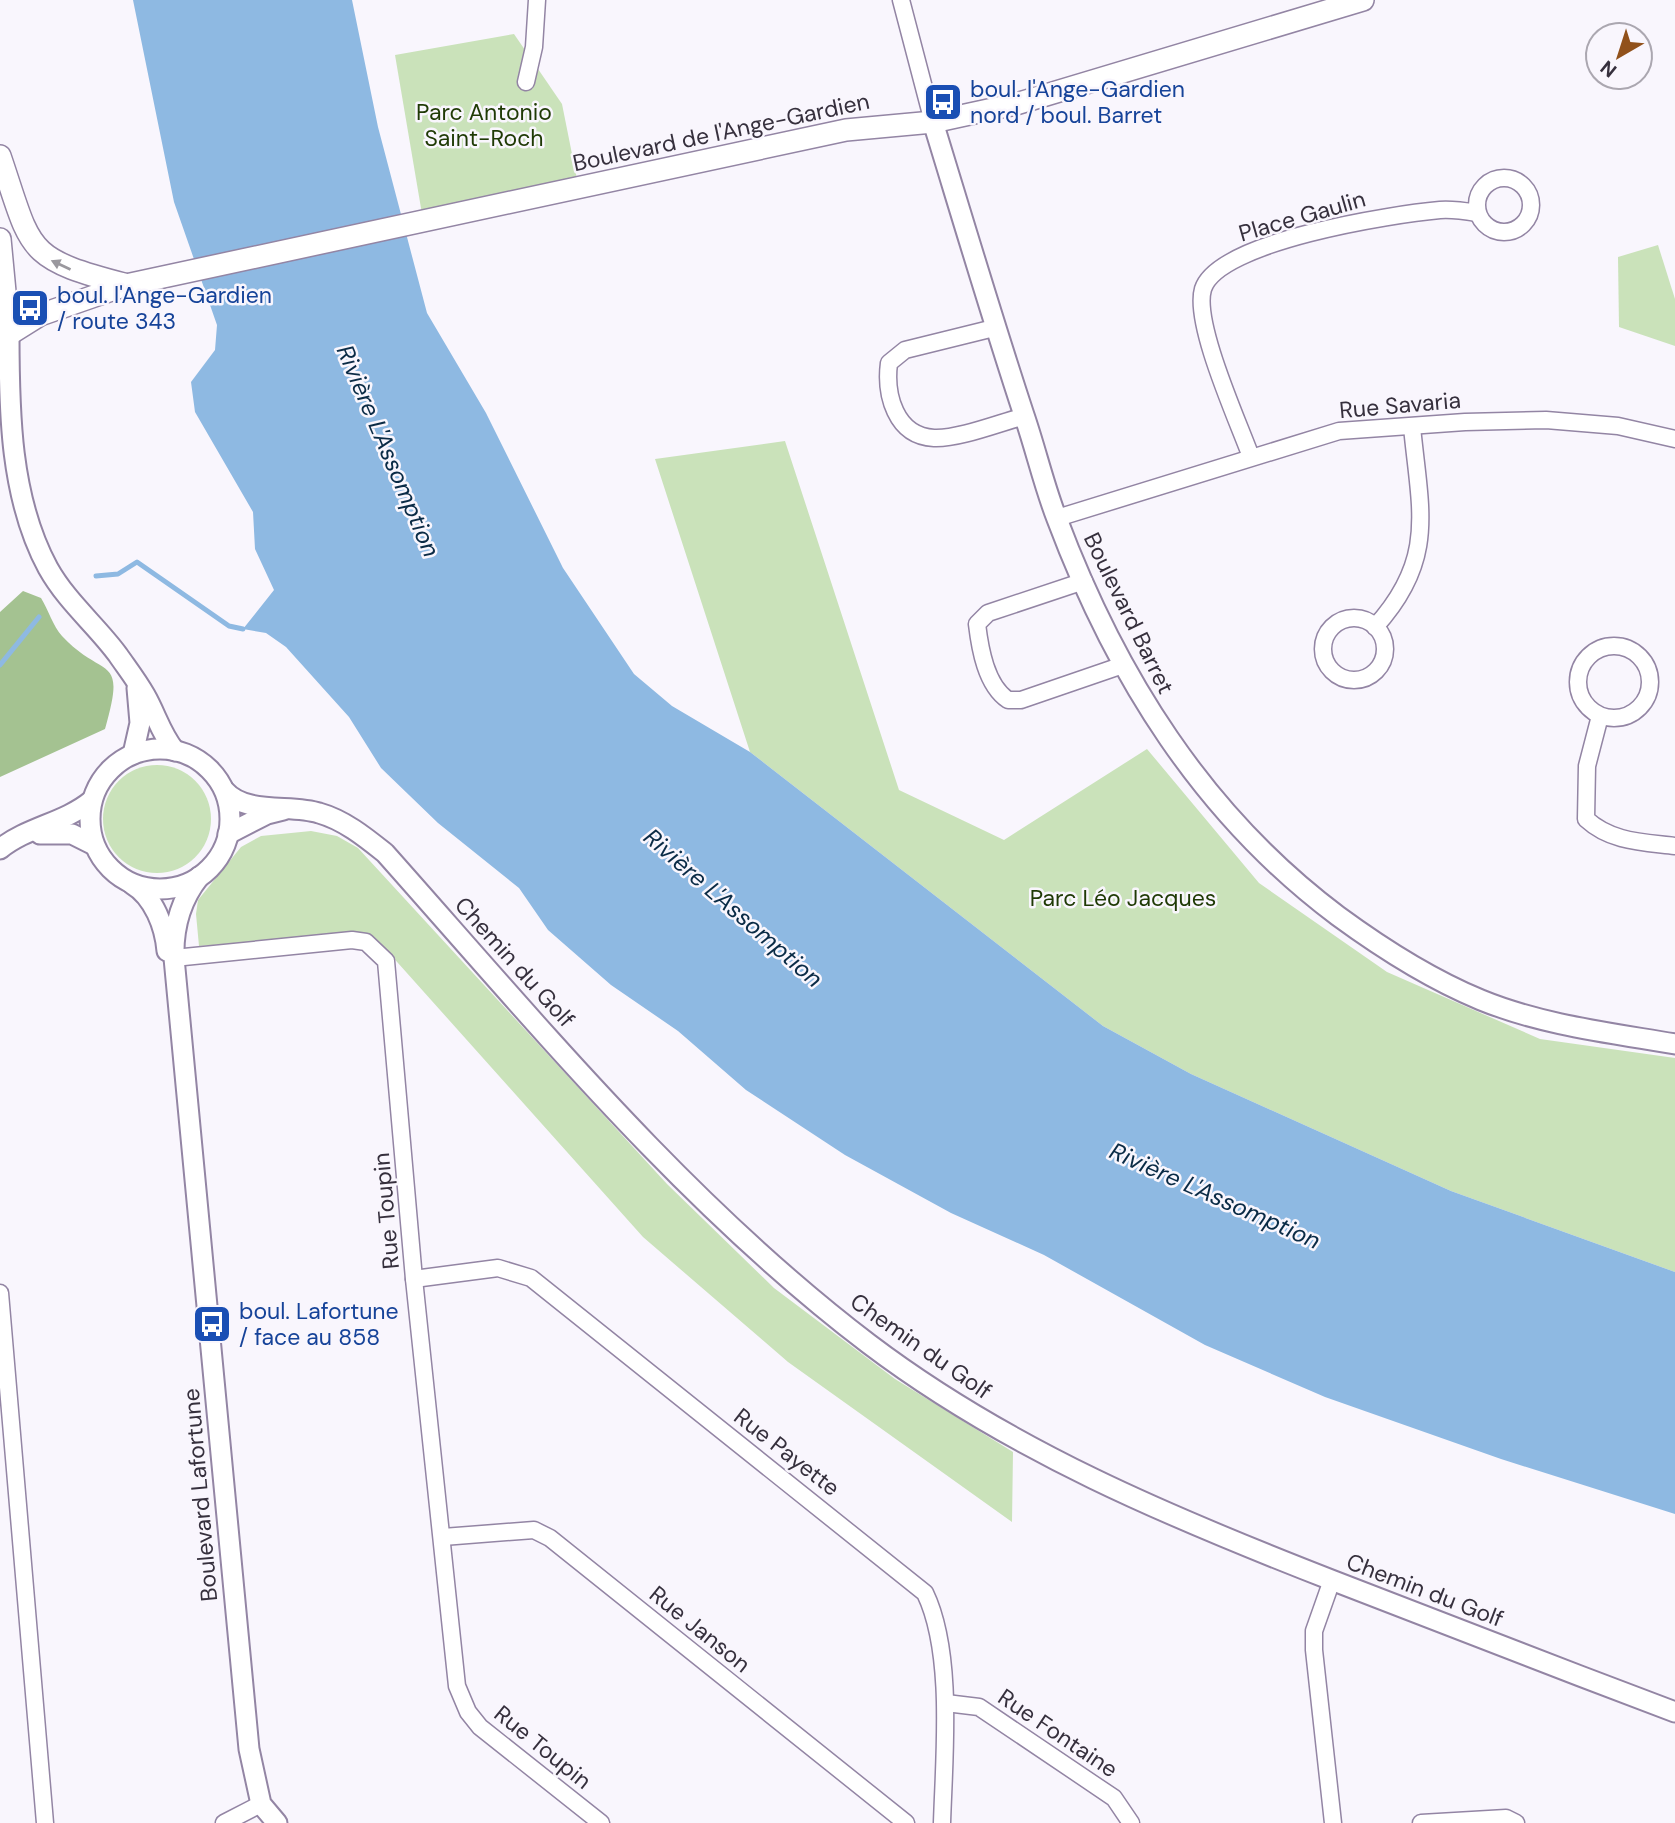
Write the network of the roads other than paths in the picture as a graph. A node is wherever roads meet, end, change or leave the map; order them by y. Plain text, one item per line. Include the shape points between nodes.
1 (537, 0) edge
2 (901, 0) edge
3 (1363, 0) edge
4 (526, 82) dead end
5 (933, 122) junction
6 (0, 156) edge
7 (1477, 213) dead end
8 (0, 239) edge
9 (126, 285) junction
10 (994, 327) junction
11 (4, 337) edge
12 (1025, 416) junction
13 (1412, 427) junction
14 (1675, 439) edge
15 (1251, 457) junction
16 (1057, 518) junction
17 (1084, 582) junction
18 (1376, 627) dead end
19 (1123, 665) junction
20 (137, 683) junction
21 (1600, 716) junction
22 (175, 751) junction
23 (133, 754) junction
24 (225, 791) junction
25 (91, 801) junction
26 (288, 809) junction
27 (229, 834) junction
28 (6, 844) edge
29 (94, 845) junction
30 (1675, 846) edge
31 (199, 877) junction
32 (124, 879) junction
33 (174, 958) junction
34 (1675, 1044) edge
35 (193, 1156) junction
36 (414, 1279) junction
37 (0, 1293) edge
38 (443, 1537) junction
39 (1332, 1580) junction
40 (946, 1703) junction
41 (1675, 1712) edge
42 (261, 1804) junction
43 (45, 1823) edge
44 (224, 1823) edge
45 (277, 1823) edge
46 (601, 1823) edge
47 (906, 1823) edge
48 (942, 1823) edge
49 (1131, 1823) edge
50 (1333, 1823) edge
51 (1421, 1823) edge
52 (1516, 1823) edge

1 - 4 street
2 - 5 street
3 - 5 main road, Boulevard de l'Ange-Gardien via 1016,104
5 - 9 main road, Boulevard de l'Ange-Gardien via 846,130
5 - 10 street, Boulevard Barret
9 -> 6 main road via 64,268 37,249 23,226
7 - 15 street, Place Gaulin via 1444,209 1339,227 1240,255 1213,275 1203,287 1203,324
8 - 11 main road
9 - 11 main road, Boulevard de l'Ange-Gardien via 61,306
10 - 12 street, Boulevard Barret
10 - 12 street via 905,350 889,363 886,383 894,408 901,423 916,434 934,438
11 - 20 street via 19,485 30,524 48,568 76,610 117,653
12 - 16 street, Boulevard Barret
13 - 14 street, Rue Savaria via 1586,422
13 - 15 street, Rue Savaria via 1339,432
13 - 18 street via 1421,524 1417,562 1407,586
15 - 16 street, Rue Savaria
16 - 17 street, Boulevard Barret
17 - 19 street, Boulevard Barret
17 - 19 street via 988,613 977,624 979,645 993,683 1008,700 1021,701
19 - 34 street, Boulevard Barret via 1171,745 1209,795 1253,843 1374,943 1483,1001 1534,1017
20 - 22 street
20 - 23 street via 140,723
21 - 21 street via 1581,699 1578,687 1583,662 1602,647 1628,648 1650,673 1648,696 1633,713 1611,719
21 - 30 street via 1587,766 1586,819 1601,833 1616,838
22 - 23 street
22 - 24 street via 196,758 213,772
23 - 25 street via 106,772
24 - 26 street, Chemin du Golf via 237,800
24 - 27 street
25 - 28 street
25 - 29 street
26 - 27 street, Chemin du Golf via 267,814
26 - 39 street, Chemin du Golf via 339,820 385,853 671,1168 780,1271 873,1347 1049,1458 1180,1520
27 - 31 street via 218,858
28 - 29 street via 57,832
29 - 32 street via 106,865
31 - 32 street via 162,889
31 - 33 street, Boulevard Lafortune via 177,917
32 - 35 street, Boulevard Lafortune via 146,897 166,935 185,1140
33 - 35 street, Boulevard Lafortune
33 - 36 street, Rue Toupin via 352,940 366,942 386,961
35 - 42 street, Boulevard Lafortune via 249,1749
36 - 38 street, Rue Toupin
36 - 40 street, Rue Payette via 498,1268 531,1278 911,1580 934,1611
37 - 43 street
38 - 46 street, Rue Toupin via 454,1672 468,1712 480,1727
38 - 47 street, Rue Janson via 534,1530 550,1538
39 - 41 street, Chemin du Golf
39 - 50 street via 1314,1631 1314,1650
40 - 48 street, Rue Payette
40 - 49 street, Rue Fontaine via 979,1707 1114,1798
42 - 44 street
42 - 45 street, Boulevard Lafortune
51 - 52 street via 1506,1818

